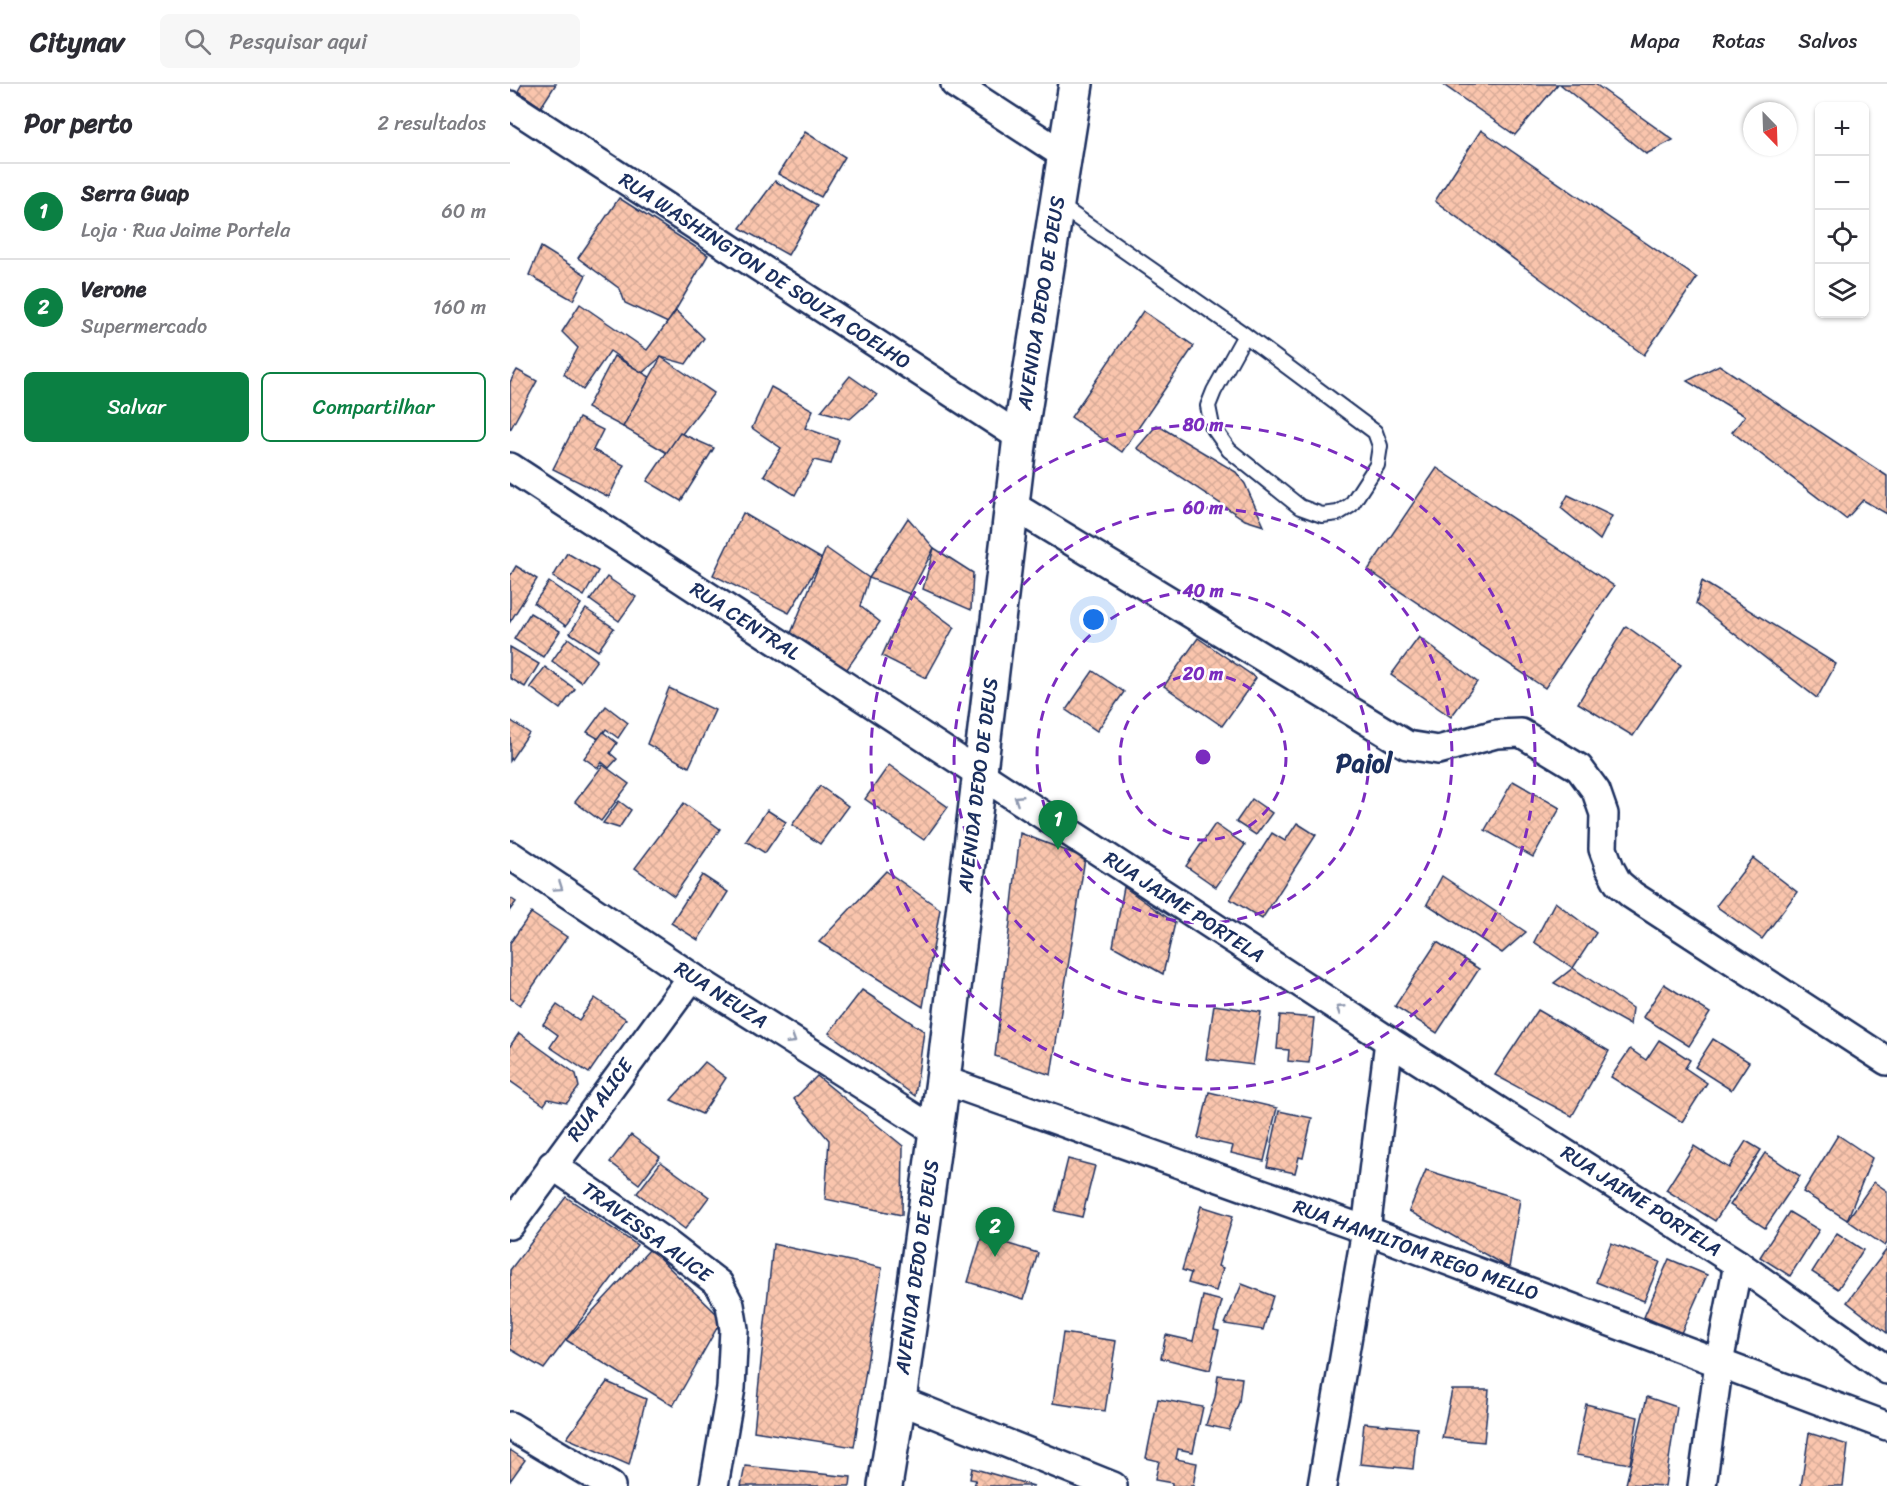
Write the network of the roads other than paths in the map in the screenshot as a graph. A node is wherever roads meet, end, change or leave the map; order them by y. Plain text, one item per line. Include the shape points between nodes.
1 (955, 84) edge
2 (1076, 84) edge
3 (510, 105) edge
4 (1064, 155) junction
5 (1057, 203) junction
6 (1245, 335) junction
7 (1020, 437) junction
8 (510, 467) edge
9 (1012, 505) junction
10 (979, 774) junction
11 (510, 855) edge
12 (692, 977) junction
13 (1389, 1041) junction
14 (1887, 1061) edge
15 (943, 1080) junction
16 (935, 1131) junction
17 (552, 1166) junction
18 (510, 1225) edge
19 (1366, 1230) junction
20 (1738, 1264) junction
21 (1719, 1363) junction
22 (1887, 1370) edge
23 (899, 1400) junction
24 (510, 1426) edge
25 (1887, 1426) edge
26 (611, 1486) edge
27 (714, 1486) edge
28 (885, 1486) edge
29 (1113, 1486) edge
30 (1322, 1486) edge
31 (1702, 1486) edge

1 - 4 street
2 - 4 main road, AVENIDA DEDO DE DEUS
3 - 7 street, RUA WASHINGTON DE SOUZA COELHO
4 - 5 main road, AVENIDA DEDO DE DEUS
5 - 6 lane
5 - 7 main road, AVENIDA DEDO DE DEUS
6 - 6 lane via 1375,432 1380,446 1377,465 1351,505 1338,513 1322,515 1300,507 1229,450 1212,426 1208,406
7 - 9 main road, AVENIDA DEDO DE DEUS
8 - 10 street, RUA CENTRAL
9 - 10 main road, AVENIDA DEDO DE DEUS
9 - 14 street via 1407,745 1438,750 1496,734 1521,733 1579,768 1596,791 1604,814 1603,849 1618,883 1632,896
13 -> 10 street, RUA JAIME PORTELA
10 - 15 main road, AVENIDA DEDO DE DEUS
11 -> 12 street, RUA NEUZA
12 -> 16 street, RUA NEUZA
12 - 17 street, RUA ALICE
13 - 19 street
13 - 20 street, RUA JAIME PORTELA
15 - 16 main road, AVENIDA DEDO DE DEUS
15 - 19 street, RUA HAMILTOM REGO MELLO
16 - 23 main road, AVENIDA DEDO DE DEUS
17 - 18 street, RUA ALICE
17 - 27 street, TRAVESSA ALICE via 719,1284 730,1305 734,1329 731,1389
19 - 21 street, RUA HAMILTOM REGO MELLO
19 - 30 street
20 - 21 street
20 - 22 street, RUA JAIME PORTELA
21 - 25 street, RUA HAMILTOM REGO MELLO
21 - 31 street
23 - 28 main road, AVENIDA DEDO DE DEUS
23 - 29 street
24 - 26 street

